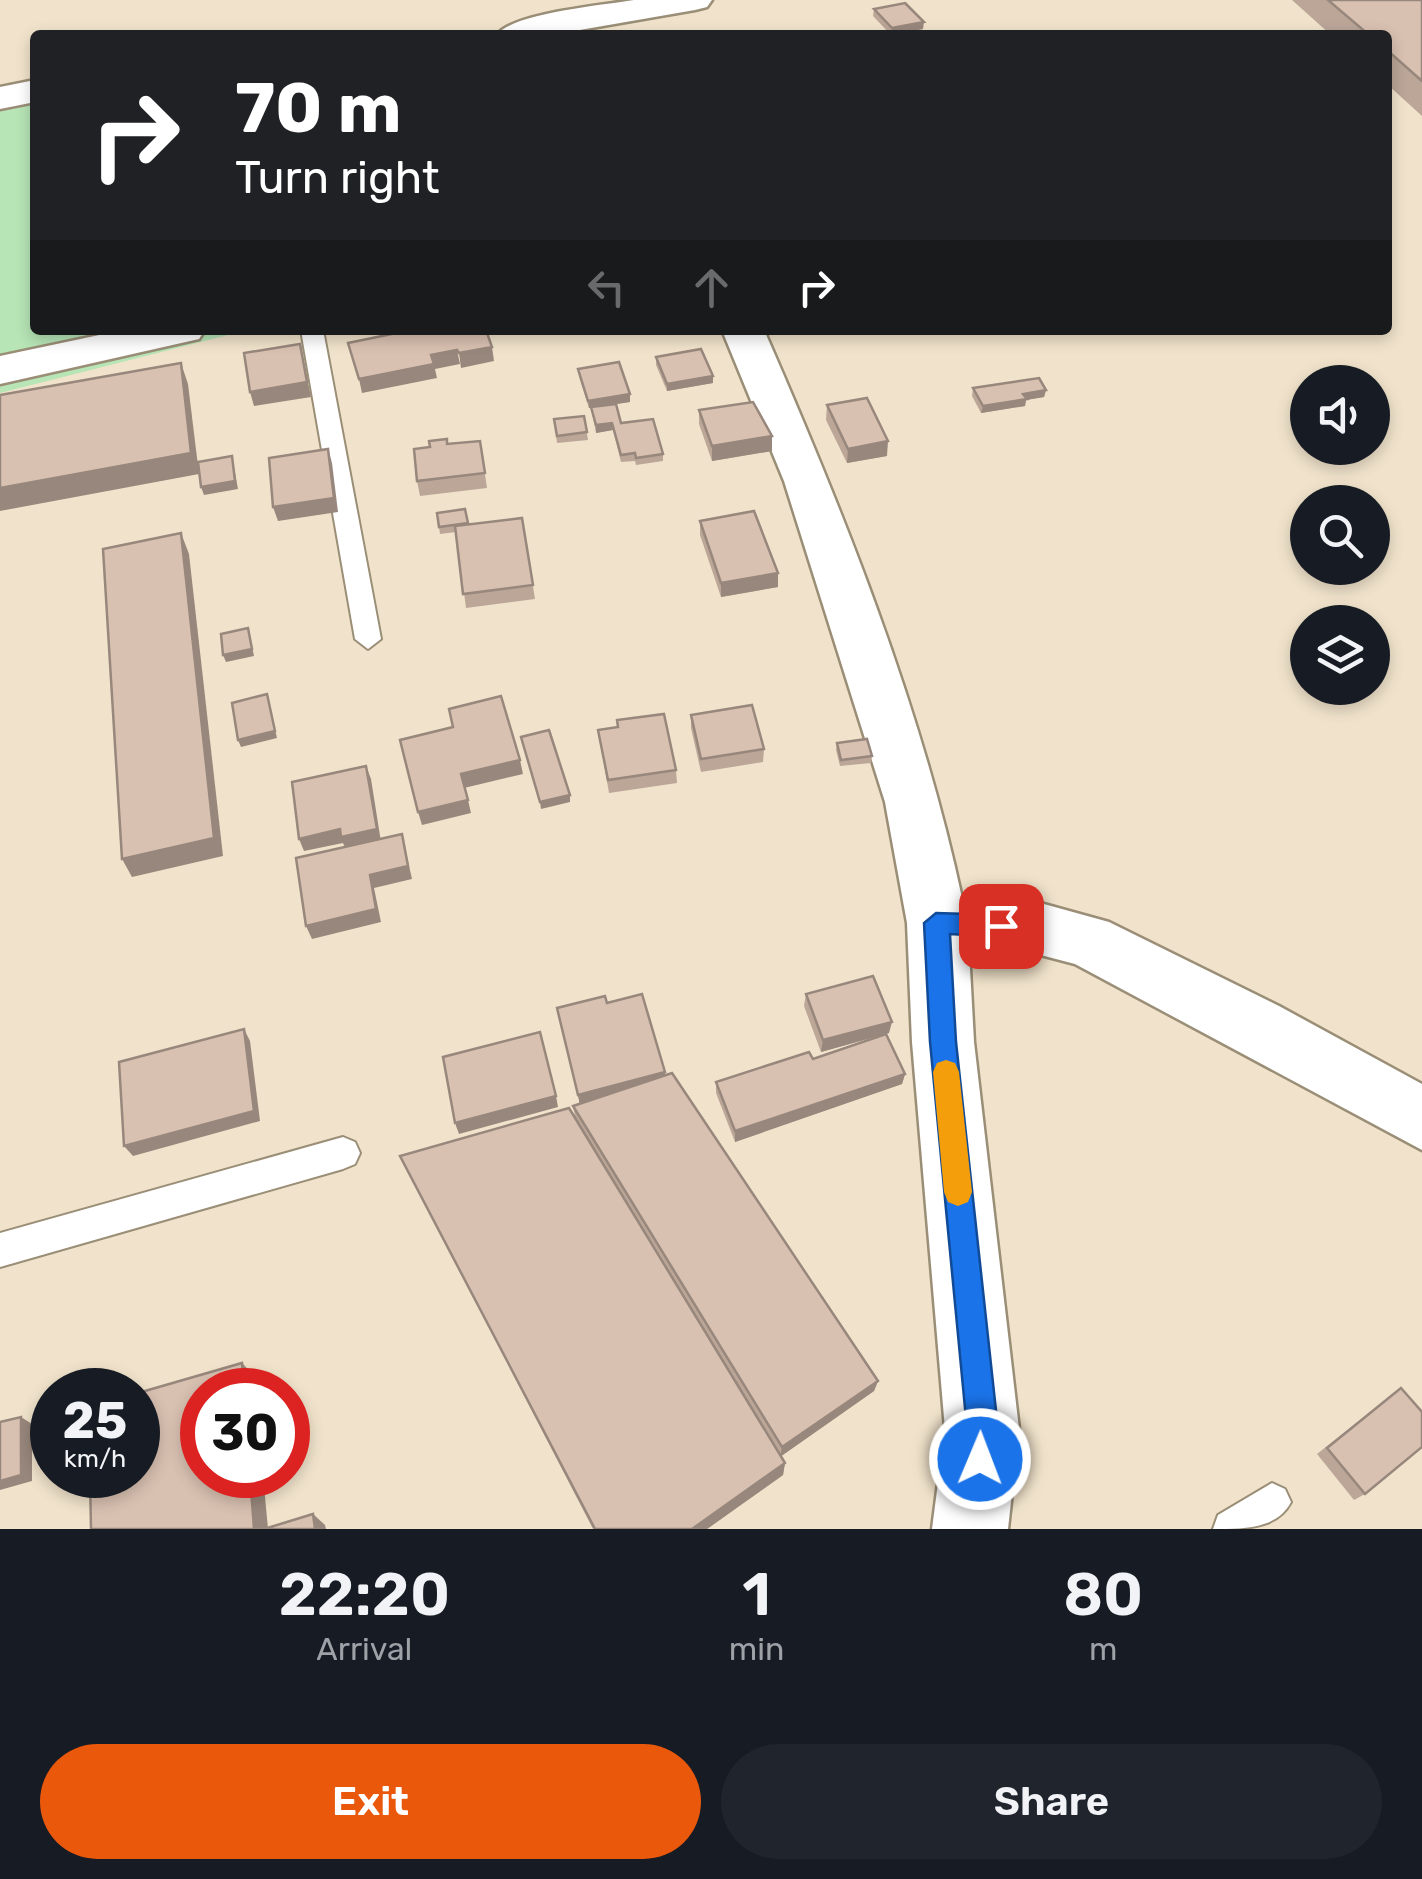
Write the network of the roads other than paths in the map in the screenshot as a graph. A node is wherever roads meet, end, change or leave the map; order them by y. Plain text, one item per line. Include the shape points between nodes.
1 (694, 0) edge
2 (532, 30) edge
3 (30, 93) edge
4 (0, 98) edge
5 (161, 335) edge
6 (313, 335) edge
7 (745, 335) edge
8 (0, 370) edge
9 (368, 639) dead end
10 (936, 923) junction
11 (1422, 1119) edge
12 (343, 1153) dead end
13 (0, 1250) edge
14 (1272, 1502) dead end
15 (970, 1529) edge
16 (1232, 1529) edge

1 - 2 street
3 - 4 street
5 - 8 street
6 - 9 lane
7 - 10 street via 807,481 913,802
10 - 11 street via 1033,927 1088,941
10 - 15 street via 982,1429
12 - 13 lane
14 - 16 lane

